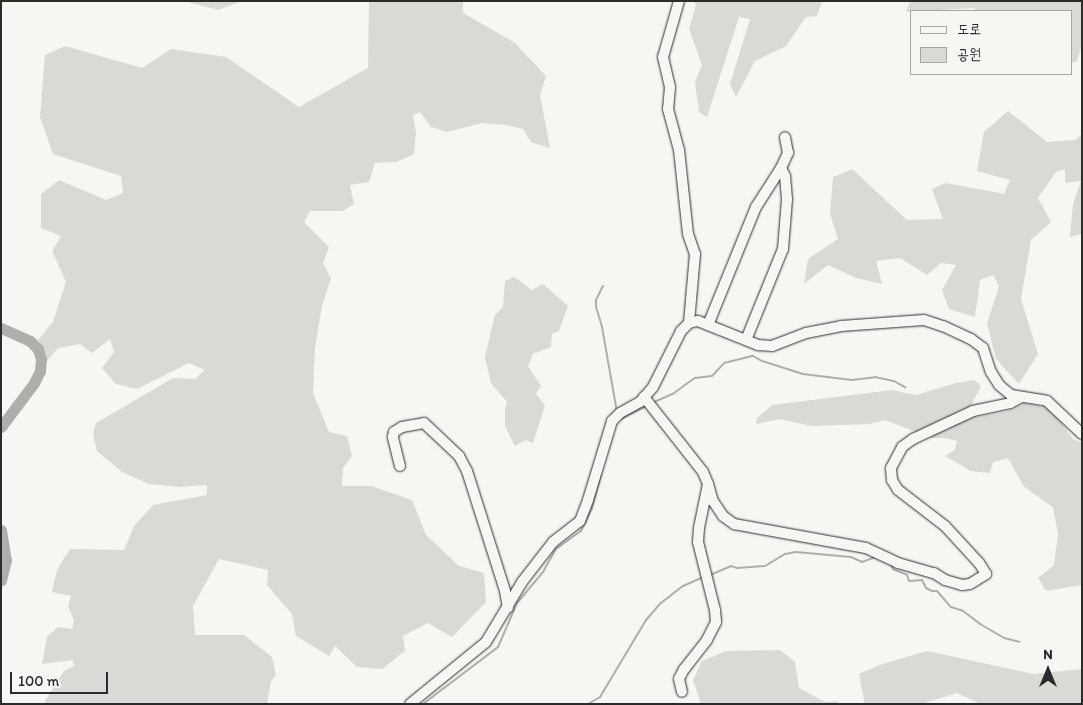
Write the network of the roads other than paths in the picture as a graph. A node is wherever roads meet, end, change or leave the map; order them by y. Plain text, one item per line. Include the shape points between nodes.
1 (679, 1) edge
2 (785, 137) dead end
3 (781, 168) junction
4 (689, 323) junction
5 (708, 324) junction
6 (746, 340) junction
7 (644, 396) junction
8 (1022, 397) junction
9 (1082, 434) edge
10 (400, 466) dead end
11 (708, 484) junction
12 (508, 608) junction
13 (682, 692) dead end
14 (410, 704) edge

1 - 4 street via 663,57 670,87 668,109 678,150 688,234 695,254
2 - 3 street via 788,152
3 - 5 street via 756,207
3 - 6 street via 786,176 788,199 783,249
4 - 5 street
4 - 7 street via 681,331 653,387
5 - 6 street
6 - 8 street via 772,346 806,333 841,326 924,320 971,339 983,348 999,385 1011,395
7 - 11 street via 703,472
7 - 12 street via 612,421 580,521 553,542 522,582
8 - 9 street via 1047,402
8 - 11 street via 973,411 913,438 902,447 892,468 892,480 898,490 945,526 979,563 986,574 970,584 945,580 866,548 734,524 723,516 713,501
10 - 12 street via 394,432 417,424 424,423 460,456
11 - 13 street via 698,542 716,622 707,640 684,668 679,679
12 - 14 street via 486,642

